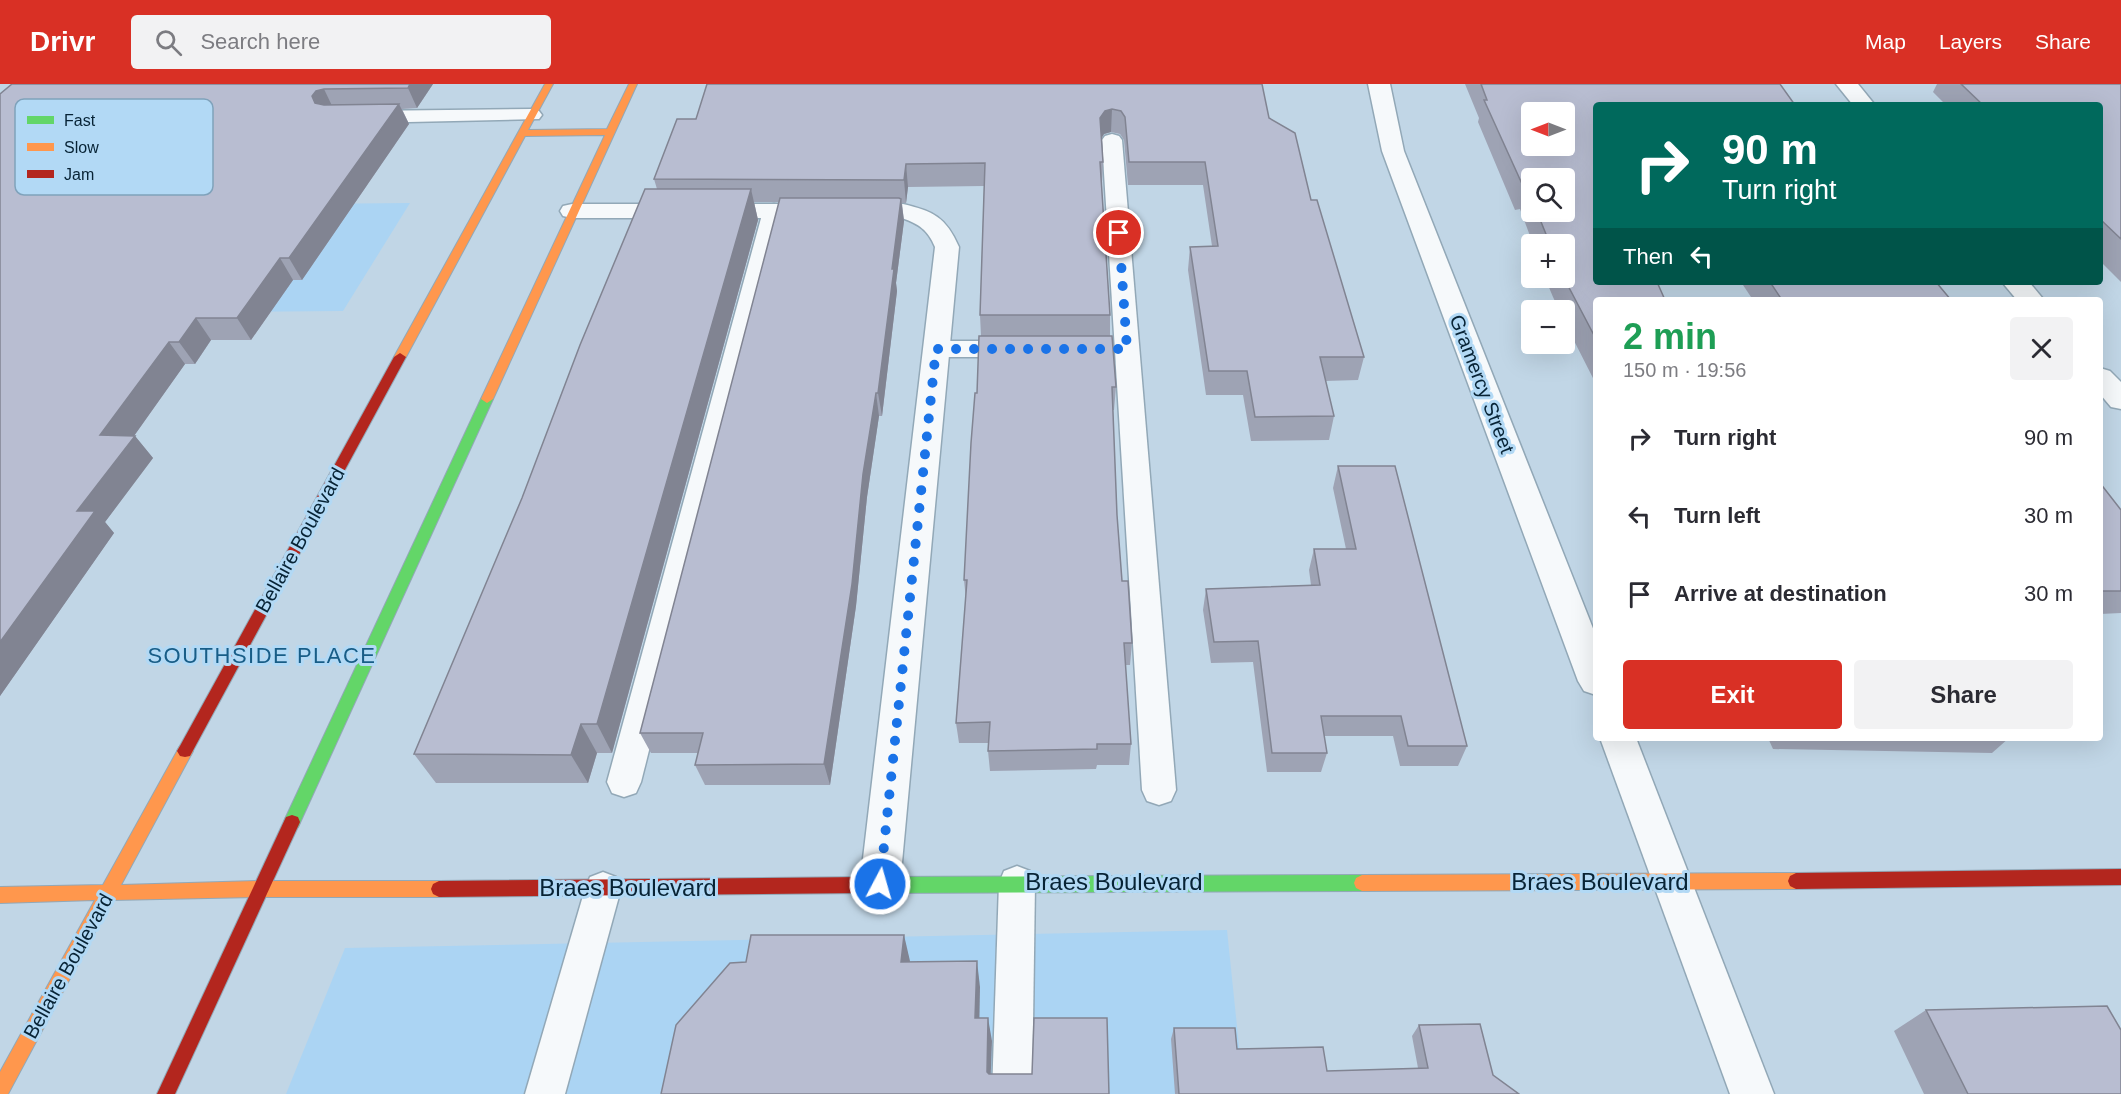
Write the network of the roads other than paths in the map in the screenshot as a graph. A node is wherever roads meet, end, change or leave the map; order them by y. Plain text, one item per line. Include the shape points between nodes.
1 (549, 84) edge
2 (633, 84) edge
3 (1379, 84) edge
4 (1847, 84) edge
5 (1862, 102) edge
6 (532, 115) junction
7 (345, 117) edge
8 (610, 132) junction
9 (522, 133) junction
10 (1112, 140) dead end
11 (572, 211) junction
12 (774, 211) junction
13 (2018, 285) edge
14 (2028, 297) edge
15 (936, 349) junction
16 (1044, 349) edge
17 (2103, 380) edge
18 (2121, 400) edge
19 (1593, 673) edge
20 (1619, 741) edge
21 (624, 782) dead end
22 (1160, 790) dead end
23 (2121, 877) edge
24 (1017, 883) junction
25 (1673, 883) junction
26 (880, 884) junction
27 (260, 889) junction
28 (603, 889) junction
29 (108, 893) junction
30 (0, 895) edge
31 (0, 1090) edge
32 (166, 1094) edge
33 (545, 1094) edge
34 (1012, 1094) edge
35 (1752, 1094) edge

1 - 6 main road, Bellaire Boulevard
2 - 8 main road
3 - 19 street, Gramercy Street via 1393,151
4 - 5 street
6 - 7 lane
6 - 9 main road, Bellaire Boulevard
8 - 9 main road
8 - 11 main road
9 - 29 main road, Bellaire Boulevard
10 - 22 lane via 1115,349
11 - 12 street
11 - 27 main road
12 - 15 street via 903,211 927,218 940,230 947,247
12 - 21 lane
13 - 14 street
15 - 16 lane
15 - 26 street
17 - 18 street
20 - 25 street
23 - 25 main road, Braes Boulevard
24 - 25 main road, Braes Boulevard
24 - 26 main road, Braes Boulevard
24 - 34 lane
25 - 35 street
26 - 28 main road, Braes Boulevard
27 - 28 main road, Braes Boulevard
27 - 29 main road, Braes Boulevard
27 - 32 main road
28 - 33 lane
29 - 30 main road, Braes Boulevard
29 - 31 main road, Bellaire Boulevard

